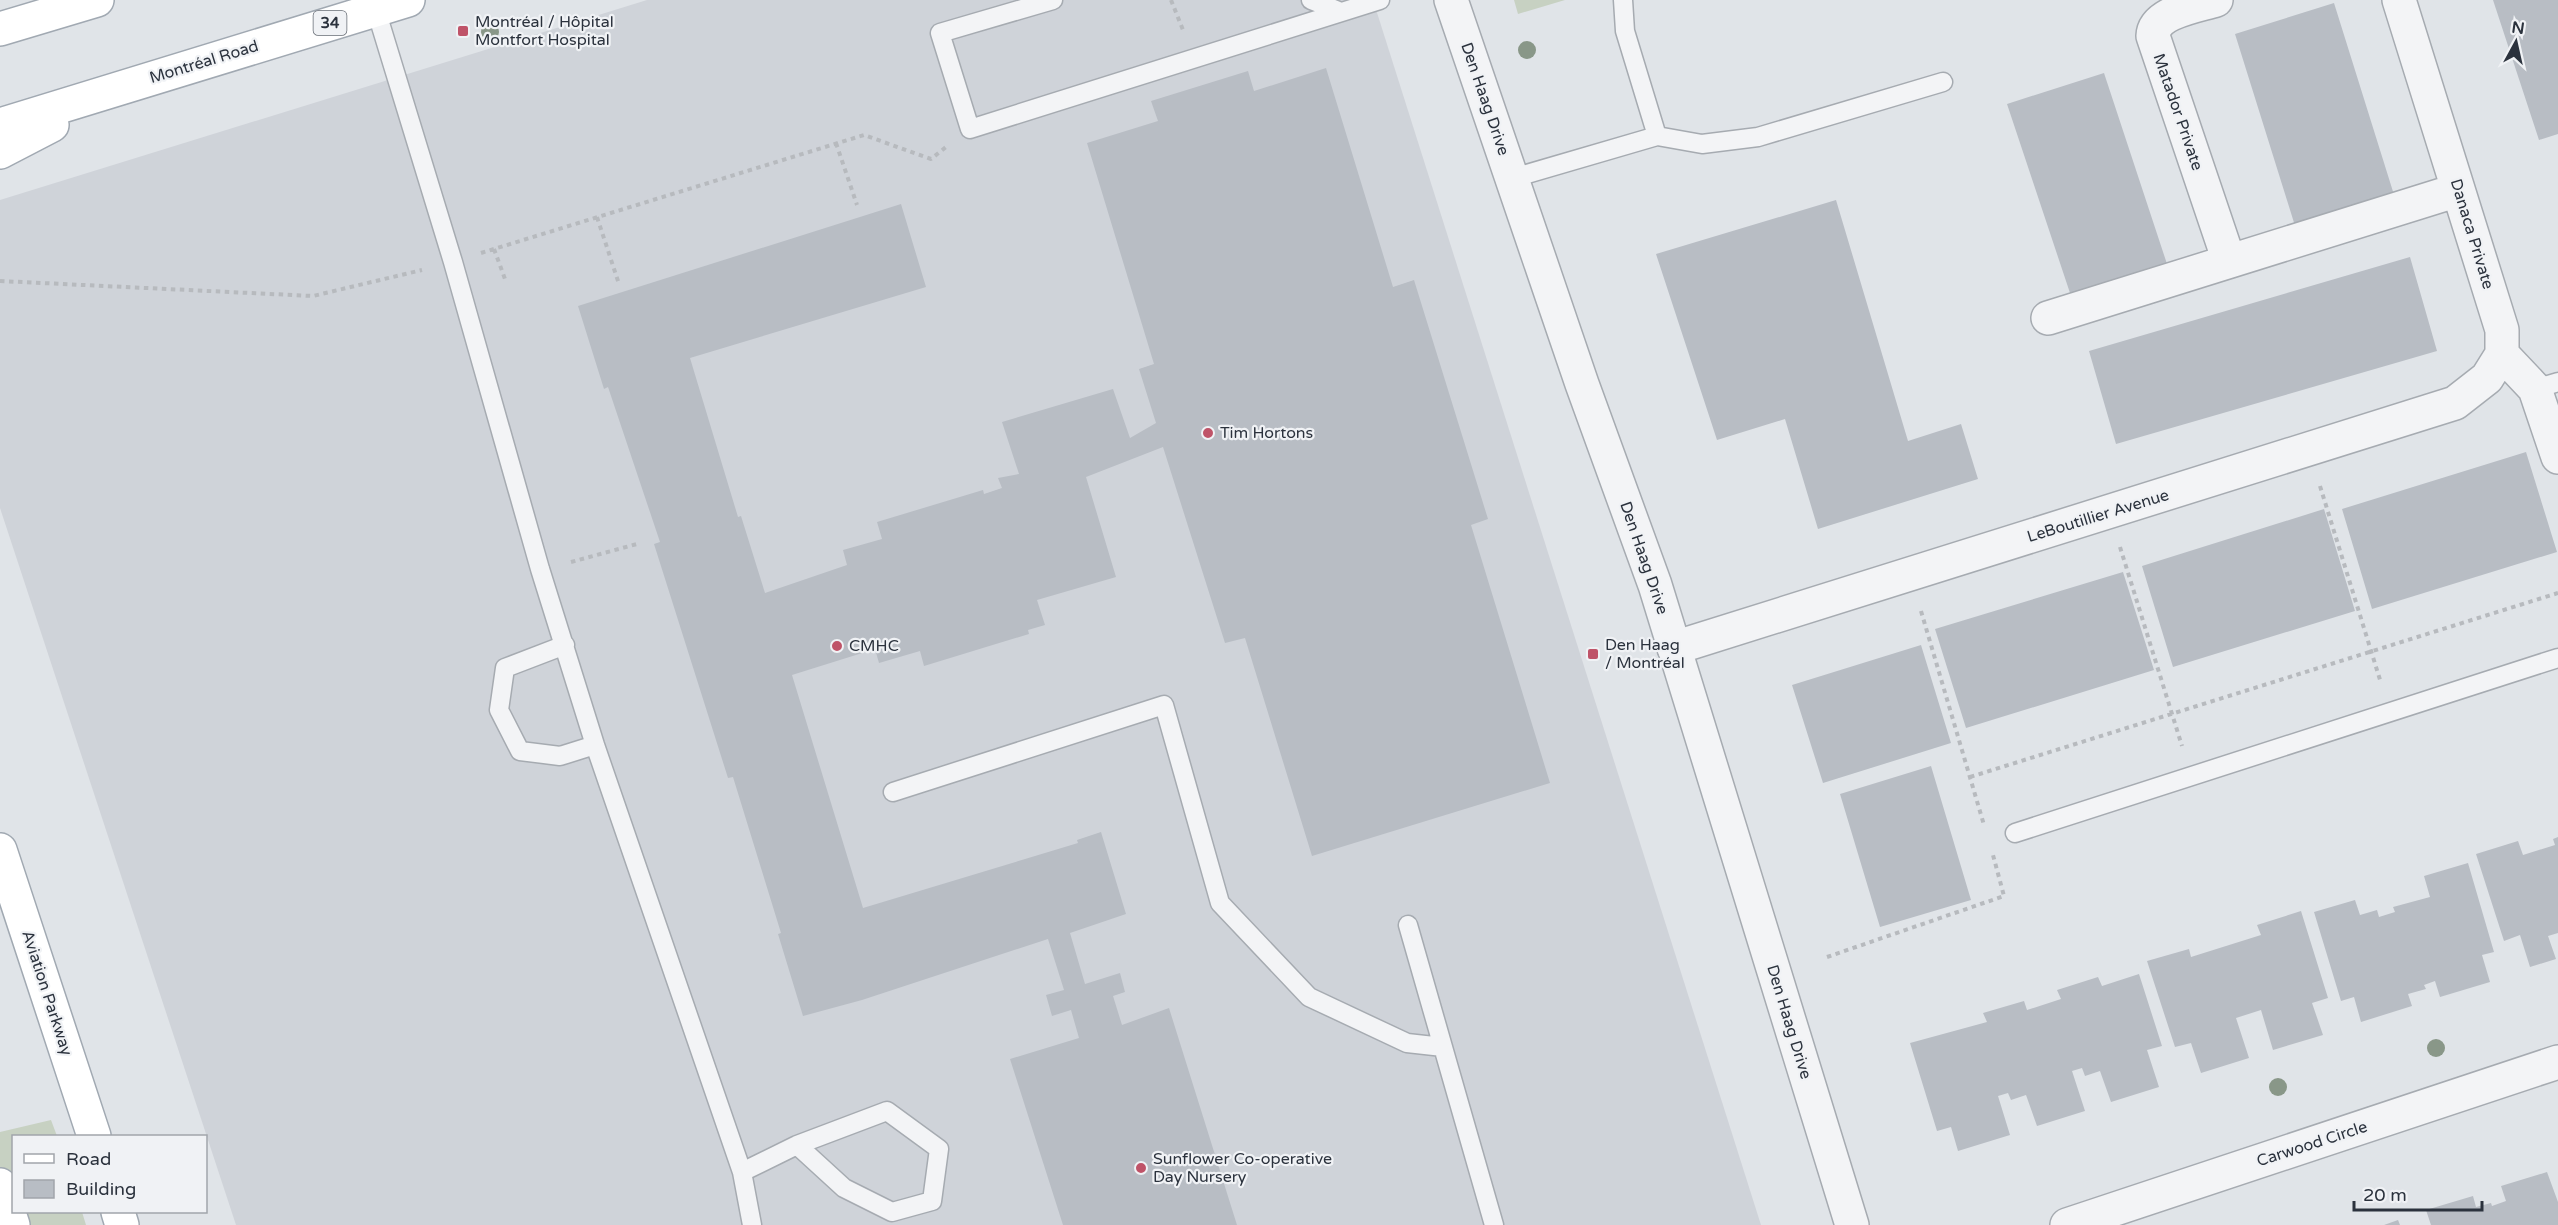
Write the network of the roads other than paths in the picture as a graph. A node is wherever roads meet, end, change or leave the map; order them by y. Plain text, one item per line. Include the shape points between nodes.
1 (97, 0) edge
2 (408, 0) edge
3 (1053, 0) edge
4 (1311, 0) edge
5 (1380, 0) edge
6 (1451, 0) edge
7 (1623, 0) edge
8 (2216, 0) edge
9 (2399, 0) edge
10 (376, 10) junction
11 (1341, 12) junction
12 (0, 29) edge
13 (1942, 82) dead end
14 (130, 84) junction
15 (0, 125) edge
16 (1657, 136) junction
17 (0, 152) edge
18 (1513, 178) junction
19 (2458, 190) junction
20 (2229, 261) junction
21 (2048, 318) dead end
22 (2502, 354) junction
23 (2547, 385) edge
24 (2558, 457) edge
25 (564, 645) junction
26 (1674, 648) junction
27 (2558, 658) edge
28 (595, 745) junction
29 (893, 792) dead end
30 (2015, 832) dead end
31 (0, 850) edge
32 (1408, 925) dead end
33 (1443, 1047) junction
34 (2558, 1062) edge
35 (93, 1135) edge
36 (796, 1145) junction
37 (742, 1172) junction
38 (0, 1185) edge
39 (13, 1225) edge
40 (752, 1225) edge
41 (1494, 1225) edge
42 (1852, 1225) edge
43 (2067, 1225) edge

1 - 12 main road
2 - 10 main road, Montréal Road / 34
3 - 11 lane via 940,33 970,129
4 - 11 lane
5 - 11 lane
6 - 18 street, Den Haag Drive
7 - 16 lane via 1625,31
8 - 20 street, Matador Private via 2163,19 2155,26 2153,36
9 - 19 street, Danaca Private
10 - 14 main road, Montréal Road / 34
10 - 25 lane
13 - 16 lane via 1758,137 1702,144
14 - 15 main road, Montréal Road / 34
14 - 17 main road
16 - 18 lane
18 - 26 street, Den Haag Drive
19 - 20 street
19 - 22 street, Danaca Private via 2502,330
20 - 21 street
22 - 23 street
22 - 26 street, LeBoutillier Avenue via 2487,378 2455,403
23 - 24 street
25 - 28 lane
25 - 28 lane via 505,668 499,710 520,751 560,756
26 - 42 street, Den Haag Drive
27 - 30 lane
28 - 37 lane
29 - 33 lane via 1164,705 1221,903 1309,997 1407,1043
31 - 35 main road, Aviation Parkway
32 - 33 lane
33 - 41 lane
34 - 43 street, Carwood Circle
36 - 36 lane via 886,1110 939,1149 932,1201 892,1212 844,1188
36 - 37 lane
37 - 40 lane
38 - 39 main road

